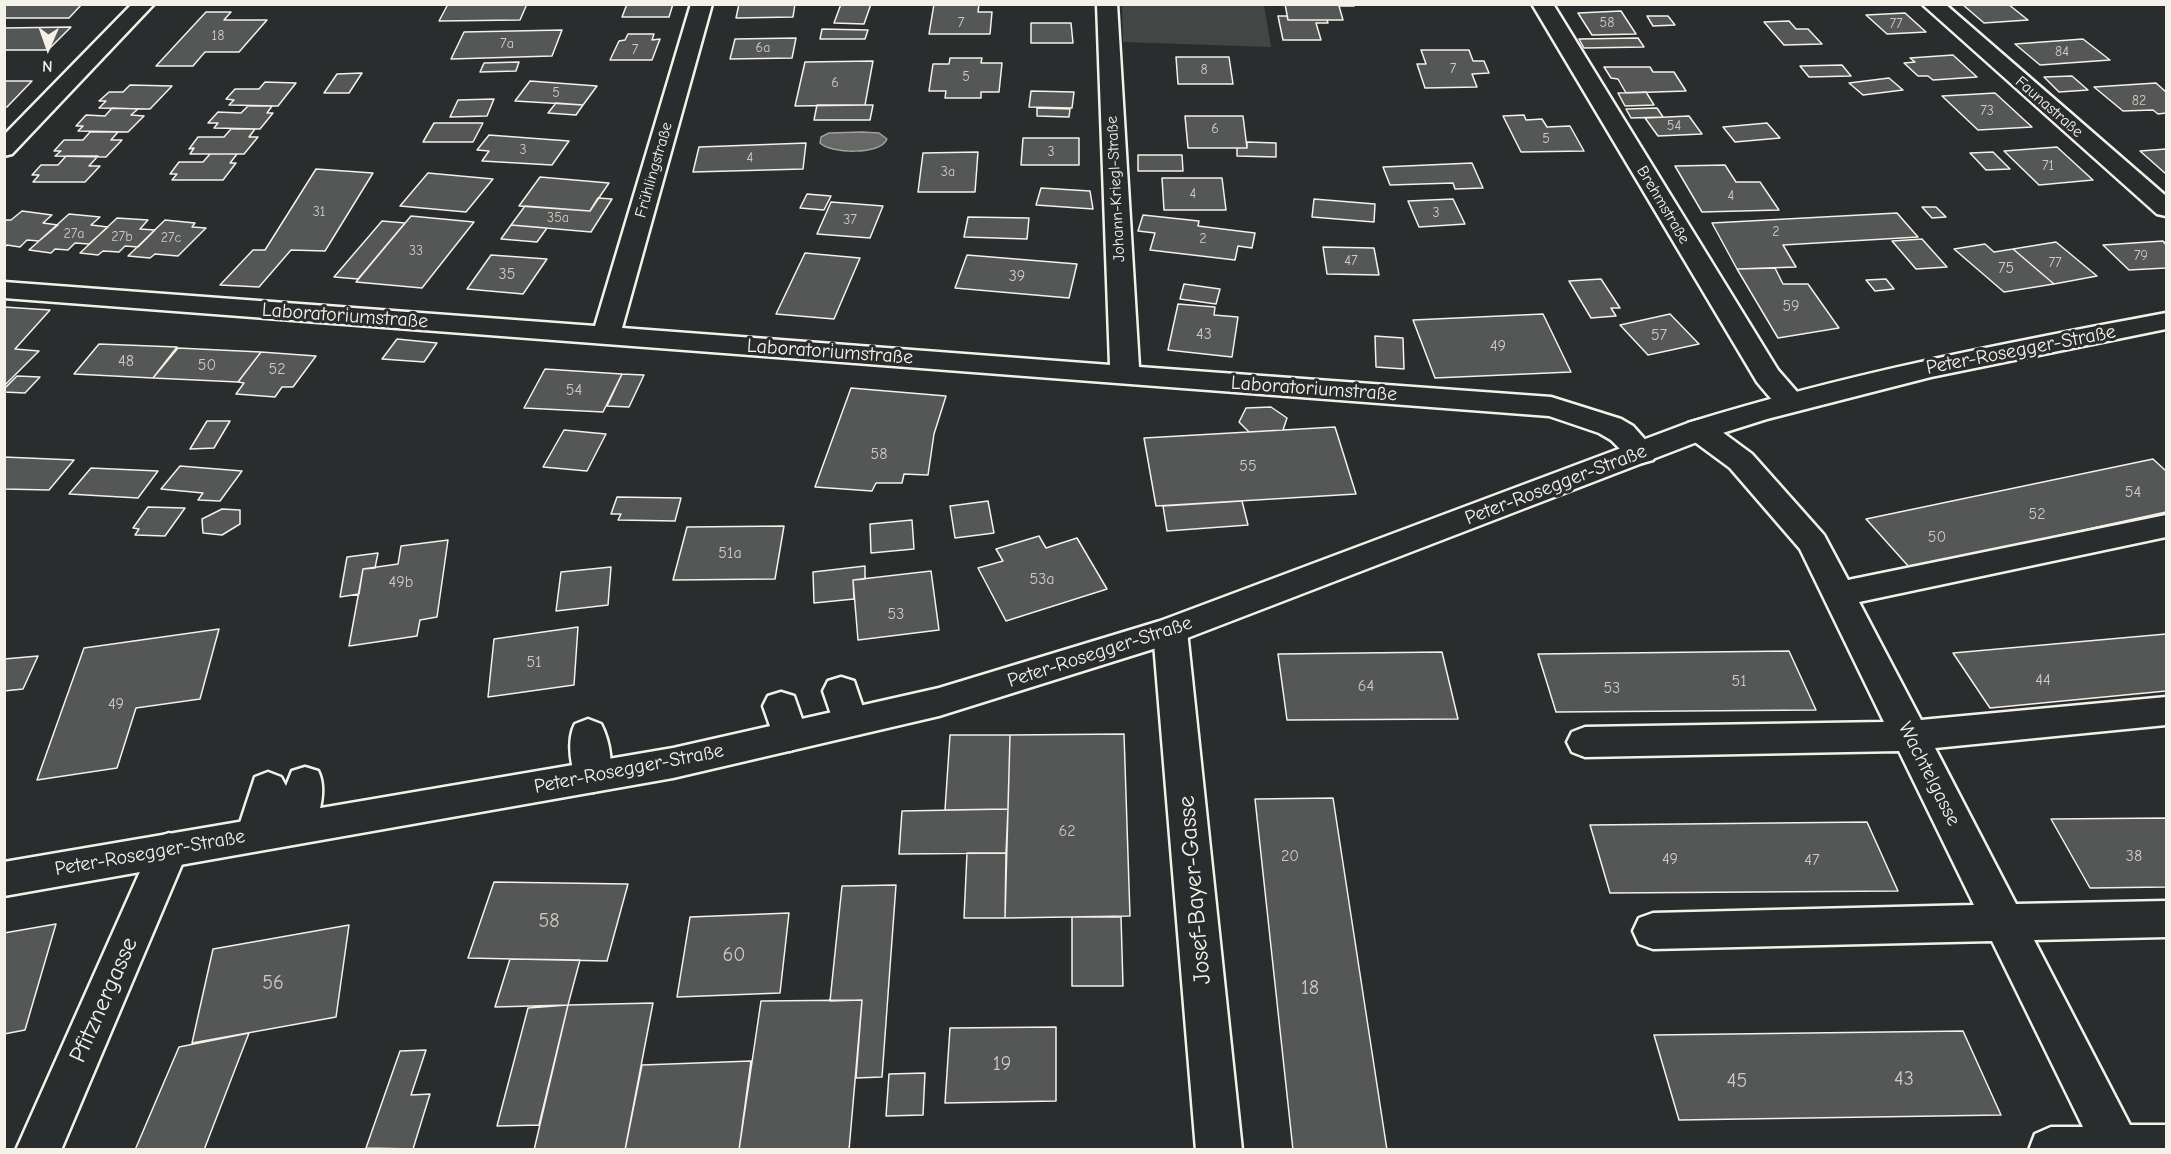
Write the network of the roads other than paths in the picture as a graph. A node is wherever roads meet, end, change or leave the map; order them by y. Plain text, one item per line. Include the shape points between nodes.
1 (144, 4) edge
2 (702, 4) edge
3 (1107, 4) edge
4 (1542, 4) edge
5 (1932, 4) edge
6 (4, 149) edge
7 (2166, 209) edge
8 (4, 290) edge
9 (2166, 321) edge
10 (606, 336) junction
11 (1125, 374) junction
12 (1790, 401) junction
13 (1699, 430) junction
14 (1642, 453) junction
15 (2166, 526) edge
16 (1838, 594) junction
17 (1170, 631) junction
18 (2166, 711) edge
19 (588, 734) dead end
20 (1910, 736) junction
21 (1584, 742) dead end
22 (593, 777) junction
23 (305, 782) dead end
24 (268, 788) dead end
25 (296, 828) junction
26 (255, 835) junction
27 (169, 850) junction
28 (4, 879) edge
29 (2166, 919) edge
30 (2004, 923) junction
31 (1653, 931) dead end
32 (2166, 1146) edge
33 (2117, 1148) edge
34 (38, 1149) edge
35 (1219, 1149) edge
36 (2051, 1149) edge

1 - 6 street
2 - 10 street, Frühlingstraße
3 - 11 street, Johann-Kriegl-Straße
4 - 12 street, Brehmstraße via 1767,376
5 - 7 street, Faunastraße
8 - 10 street, Laboratoriumstraße
9 - 12 street, Peter-Rosegger-Straße via 1956,361
10 - 11 street, Laboratoriumstraße
11 - 14 street, Laboratoriumstraße via 1551,407 1610,426
12 - 13 street, Peter-Rosegger-Straße
13 - 14 street, Peter-Rosegger-Straße
13 - 16 street, Wachtelgasse via 1741,461 1813,543
14 - 17 street, Peter-Rosegger-Straße
15 - 16 street
16 - 20 street, Wachtelgasse
17 - 22 street, Peter-Rosegger-Straße via 939,702 845,706 785,721 673,763
17 - 35 street, Josef-Bayer-Gasse
18 - 20 street
19 - 22 street
20 - 21 street
20 - 30 street, Wachtelgasse
22 - 25 street, Peter-Rosegger-Straße
23 - 25 street
24 - 26 street
25 - 26 street, Peter-Rosegger-Straße
26 - 27 street, Peter-Rosegger-Straße
27 - 28 street, Peter-Rosegger-Straße
27 - 34 street, Pfitznergasse
29 - 30 street
30 - 31 street
30 - 33 street, Wachtelgasse
32 - 33 street
33 - 36 street

